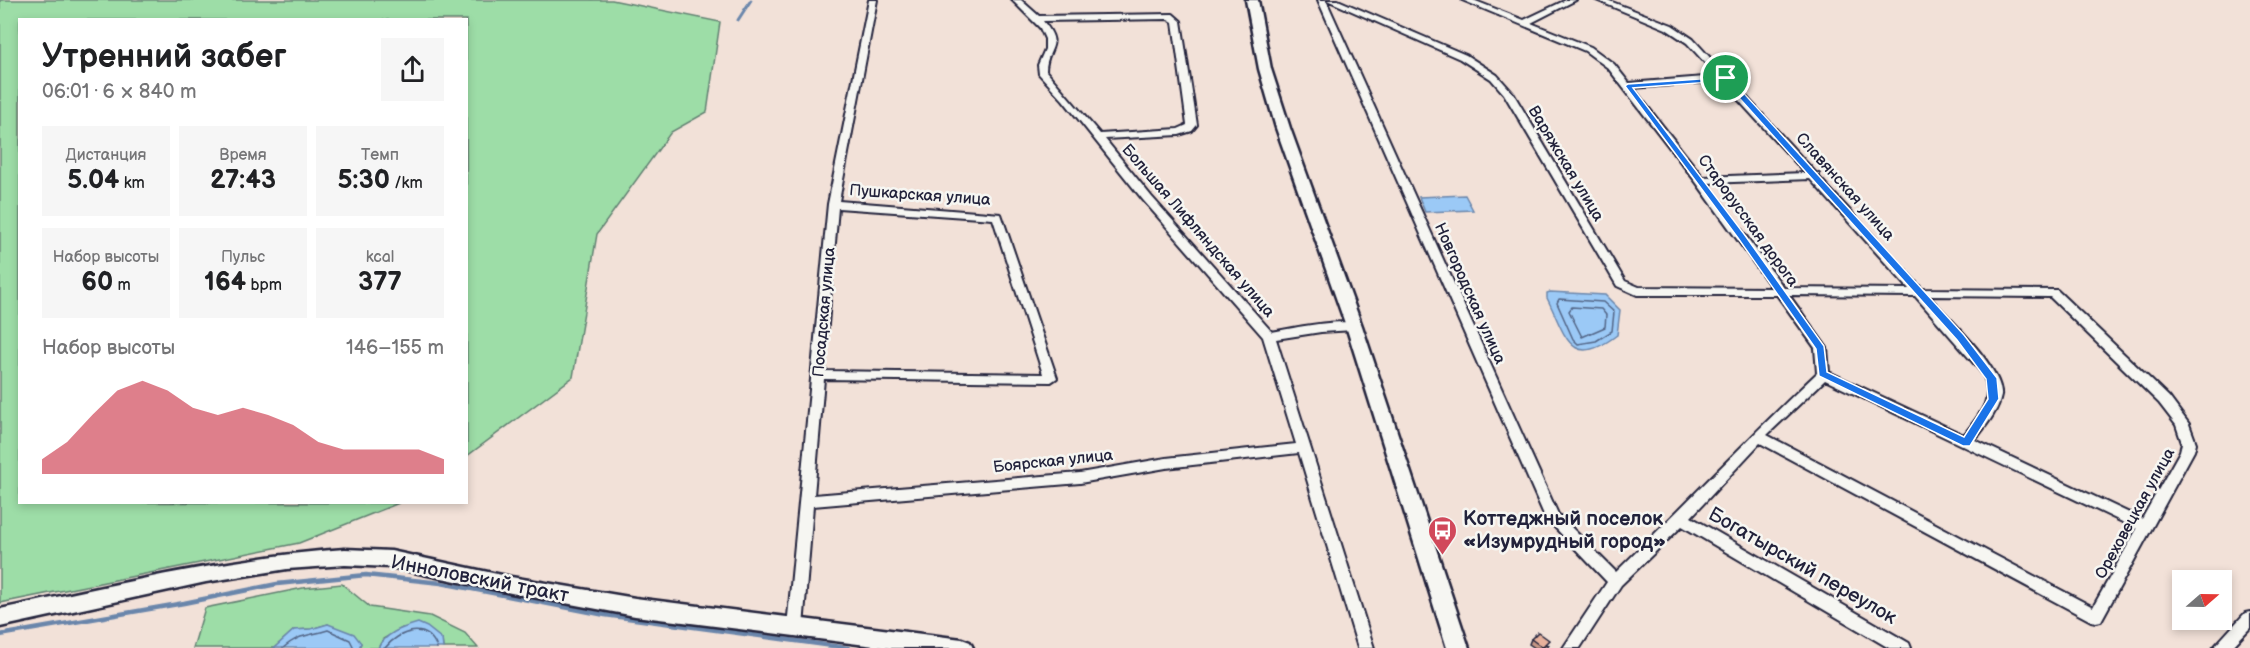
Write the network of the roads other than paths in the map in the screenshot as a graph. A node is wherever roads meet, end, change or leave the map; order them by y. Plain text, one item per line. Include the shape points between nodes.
1 (873, 0) edge
2 (1016, 0) edge
3 (1252, 0) edge
4 (1322, 0) edge
5 (1331, 0) edge
6 (1466, 0) edge
7 (1572, 0) edge
8 (1600, 0) edge
9 (1038, 19) junction
10 (1524, 23) junction
11 (1726, 78) junction
12 (1628, 86) junction
13 (1096, 137) junction
14 (1815, 177) junction
15 (1700, 180) junction
16 (833, 204) junction
17 (1781, 291) junction
18 (1919, 291) junction
19 (1354, 326) junction
20 (1269, 336) junction
21 (1822, 374) junction
22 (817, 375) junction
23 (1758, 436) junction
24 (1966, 443) junction
25 (1304, 448) junction
26 (806, 501) junction
27 (1681, 518) junction
28 (2146, 527) junction
29 (1616, 580) junction
30 (0, 618) edge
31 (2250, 618) edge
32 (795, 627) junction
33 (962, 648) edge
34 (1366, 648) edge
35 (1458, 648) edge
36 (1571, 648) edge
37 (1903, 648) edge
38 (2221, 648) edge

1 - 16 street, Посадская улица
2 - 9 street, Большая Лифляндская улица
3 - 19 main road via 1265,69 1283,128
4 - 29 street, Новгородская улица via 1552,517
5 - 17 street, Варяжская улица via 1463,57 1494,77 1508,93 1622,283 1629,288
6 - 10 street, Старорусская дорога
7 - 10 street
8 - 11 street, Славянская улица via 1682,34
9 - 13 street, Большая Лифляндская улица via 1050,38 1042,72
9 - 13 street via 1170,16 1177,21 1192,125 1179,132
10 - 12 street, Старорусская дорога via 1588,49 1611,66
11 - 12 street
11 - 14 street, Славянская улица
12 - 15 street, Старорусская дорога
13 - 20 street, Большая Лифляндская улица
14 - 15 street
14 - 18 street, Славянская улица
15 - 17 street, Старорусская дорога
16 - 22 street, Посадская улица
16 - 22 street, Пушкарская улица via 997,216 1051,378
17 - 18 street, Ореховецкая улица
17 - 21 street, Старорусская дорога via 1821,348
18 - 24 street, Славянская улица via 1992,378 1994,399
18 - 28 street, Ореховецкая улица via 2053,293 2164,400 2182,424 2189,443
19 - 20 street
19 - 35 main road
20 - 25 street, Большая Лифляндская улица
21 - 23 street
21 - 24 street
22 - 26 street, Посадская улица
23 - 27 street
23 - 28 street, Ореховецкая улица via 2096,616
24 - 28 street
25 - 26 street, Боярская улица via 1166,463 1080,478
25 - 34 street, Большая Лифляндская улица
26 - 32 street, Посадская улица
27 - 29 street
27 - 37 street, Богатырский переулок
29 - 36 street
30 - 32 main road, Инноловский тракт via 206,574 287,561 345,557 405,561 635,607
31 - 38 street
32 - 33 main road, Инноловский тракт

